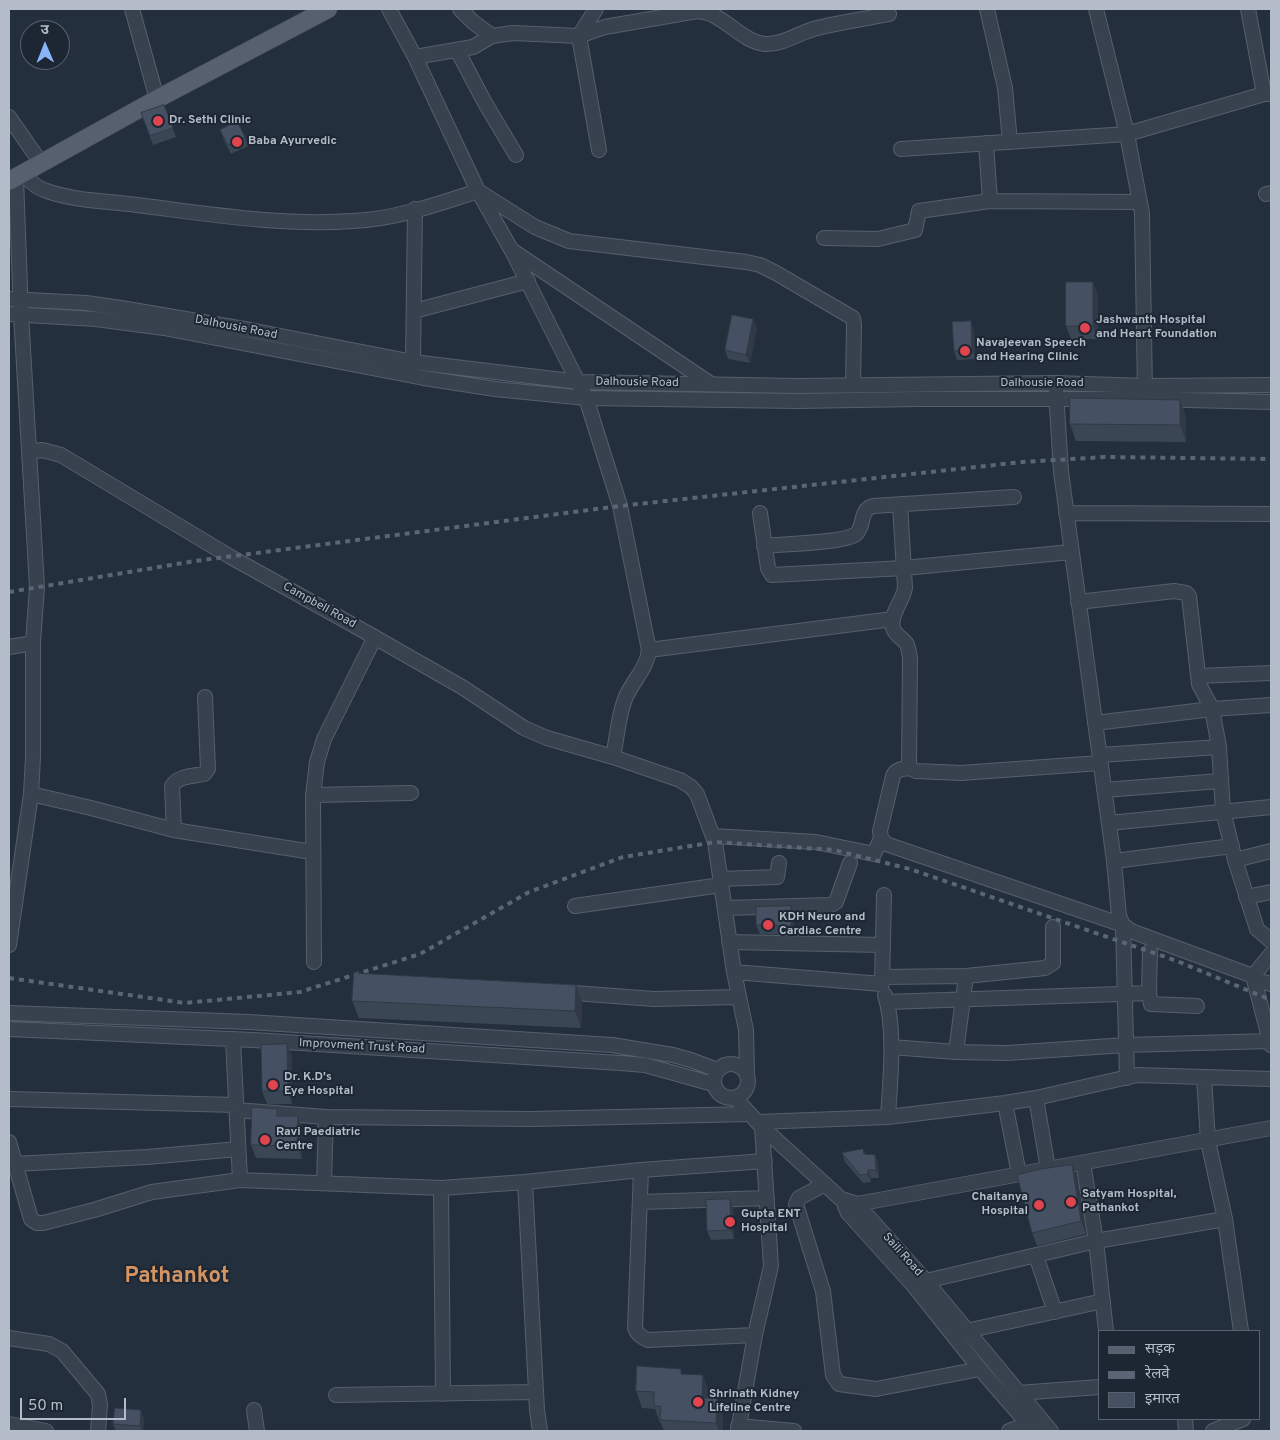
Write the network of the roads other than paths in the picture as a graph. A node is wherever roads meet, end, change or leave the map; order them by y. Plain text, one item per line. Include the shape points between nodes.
1 (132, 9) edge
2 (328, 9) edge
3 (389, 9) edge
4 (460, 9) edge
5 (596, 9) edge
6 (987, 9) edge
7 (1096, 9) edge
8 (1248, 9) edge
9 (705, 10) edge
10 (889, 14) dead end
11 (492, 36) junction
12 (578, 36) junction
13 (457, 50) junction
14 (415, 57) junction
15 (1267, 94) edge
16 (157, 99) junction
17 (9, 117) edge
18 (1127, 134) junction
19 (1010, 142) junction
20 (986, 143) junction
21 (901, 148) dead end
22 (599, 150) dead end
23 (516, 155) dead end
24 (42, 163) junction
25 (16, 178) edge
26 (478, 190) junction
27 (990, 201) junction
28 (1139, 202) junction
29 (415, 209) junction
30 (824, 238) dead end
31 (512, 251) junction
32 (528, 281) junction
33 (15, 298) edge
34 (414, 311) junction
35 (15, 314) edge
36 (257, 338) junction
37 (414, 362) junction
38 (579, 382) junction
39 (1056, 383) junction
40 (712, 384) junction
41 (852, 385) junction
42 (1271, 385) edge
43 (1145, 392) junction
44 (586, 398) junction
45 (1056, 399) junction
46 (736, 400) junction
47 (1271, 402) edge
48 (29, 452) junction
49 (1014, 497) dead end
50 (900, 504) junction
51 (760, 512) dead end
52 (1066, 513) junction
53 (1271, 514) edge
54 (764, 546) junction
55 (1071, 552) junction
56 (904, 568) junction
57 (1078, 602) junction
58 (893, 619) junction
59 (375, 637) junction
60 (33, 643) junction
61 (9, 646) edge
62 (649, 650) junction
63 (1271, 673) edge
64 (1198, 676) junction
65 (205, 697) dead end
66 (1271, 705) edge
67 (1212, 709) junction
68 (1095, 723) junction
69 (1219, 747) junction
70 (613, 757) junction
71 (1100, 759) junction
72 (909, 768) junction
73 (1220, 781) junction
74 (1104, 790) junction
75 (411, 793) dead end
76 (31, 794) junction
77 (313, 795) junction
78 (1271, 807) edge
79 (1223, 812) junction
80 (1109, 823) junction
81 (174, 830) junction
82 (713, 836) junction
83 (881, 838) junction
84 (1232, 846) junction
85 (1271, 851) edge
86 (312, 852) junction
87 (1235, 860) junction
88 (1114, 861) junction
89 (779, 863) dead end
90 (850, 863) dead end
91 (721, 882) junction
92 (1271, 892) edge
93 (884, 895) dead end
94 (1246, 896) junction
95 (575, 906) dead end
96 (725, 908) junction
97 (1123, 925) junction
98 (1053, 927) dead end
99 (1271, 940) edge
100 (730, 942) junction
101 (9, 945) edge
102 (883, 945) junction
103 (1150, 950) dead end
104 (1271, 954) edge
105 (314, 962) dead end
106 (734, 972) junction
107 (966, 976) junction
108 (1254, 978) junction
109 (882, 981) junction
110 (1271, 984) edge
111 (546, 990) edge
112 (1124, 993) junction
113 (1149, 993) junction
114 (738, 997) junction
115 (962, 1000) junction
116 (888, 1002) junction
117 (1198, 1006) dead end
118 (9, 1013) edge
119 (249, 1022) junction
120 (9, 1029) edge
121 (487, 1038) junction
122 (1270, 1039) edge
123 (233, 1040) junction
124 (252, 1040) junction
125 (1126, 1046) junction
126 (891, 1047) junction
127 (956, 1052) junction
128 (486, 1054) junction
129 (717, 1070) junction
130 (747, 1075) junction
131 (1204, 1077) junction
132 (1127, 1078) junction
133 (1271, 1079) edge
134 (713, 1084) junction
135 (9, 1098) edge
136 (735, 1098) junction
137 (1036, 1098) junction
138 (1005, 1103) junction
139 (236, 1107) junction
140 (326, 1117) junction
141 (888, 1117) junction
142 (756, 1121) junction
143 (1271, 1128) edge
144 (1208, 1141) junction
145 (9, 1142) edge
146 (238, 1150) junction
147 (765, 1161) junction
148 (1083, 1163) junction
149 (14, 1164) junction
150 (1048, 1169) junction
151 (641, 1170) junction
152 (1019, 1174) junction
153 (240, 1180) junction
154 (525, 1182) junction
155 (324, 1184) junction
156 (825, 1184) junction
157 (441, 1188) junction
158 (767, 1198) junction
159 (641, 1202) junction
160 (853, 1209) junction
161 (1225, 1219) junction
162 (1096, 1241) junction
163 (1036, 1256) junction
164 (926, 1281) junction
165 (1103, 1301) junction
166 (1055, 1312) junction
167 (1106, 1330) edge
168 (1241, 1330) edge
169 (966, 1331) junction
170 (755, 1335) junction
171 (9, 1338) edge
172 (980, 1369) junction
173 (1098, 1388) edge
174 (536, 1392) junction
175 (1018, 1393) junction
176 (442, 1394) junction
177 (336, 1395) dead end
178 (254, 1410) dead end
179 (1240, 1420) edge
180 (9, 1424) edge
181 (1034, 1424) edge
182 (738, 1429) edge
183 (46, 1431) edge
184 (98, 1431) edge
185 (257, 1431) edge
186 (540, 1431) edge
187 (794, 1431) edge
188 (1009, 1431) edge
189 (1051, 1431) edge
190 (1213, 1431) edge

1 - 16 street
2 - 16 main road
3 - 14 street
4 - 11 street
5 - 12 street
6 - 19 street via 1005,88
7 - 18 street
8 - 15 street
9 - 10 street via 747,37 766,44 779,43 815,28
9 - 12 street via 614,25
11 - 12 street via 513,33
11 - 13 street via 473,47
12 - 22 street
13 - 14 street
13 - 23 street
14 - 26 street
15 - 18 street
16 - 24 main road
17 - 24 street
18 - 19 street
18 - 28 street
19 - 20 street
20 - 21 street
20 - 27 street
24 - 25 main road
25 - 29 street via 68,196 295,222 353,221
25 - 33 street
26 - 29 street
26 - 31 street
26 - 41 street via 535,227 569,241 746,262 776,273 853,318
27 - 28 street
27 - 30 street via 919,212 915,230 887,237
28 - 43 street via 1142,213
29 - 34 street
31 - 32 street
31 - 40 street
32 - 34 street
32 - 38 street
33 - 35 street
33 - 36 street, Dalhousie Road via 122,308
34 - 37 street
35 - 36 street, Dalhousie Road via 96,319
35 - 48 street
36 - 37 street, Dalhousie Road
36 - 44 street, Dalhousie Road via 325,360 495,389
37 - 38 street, Dalhousie Road
38 - 40 street, Dalhousie Road
38 - 44 street
39 - 41 street, Dalhousie Road
39 - 43 street, Dalhousie Road
39 - 45 street
40 - 41 street, Dalhousie Road
40 - 46 street
42 - 43 street, Dalhousie Road
43 - 45 street, Dalhousie Road
43 - 47 street, Dalhousie Road
44 - 46 street, Dalhousie Road
44 - 62 street via 620,506
45 - 46 street, Dalhousie Road
45 - 52 street
48 - 59 street, Campbell Road via 42,450 62,455 229,556
48 - 60 street via 37,587
49 - 50 street
50 - 54 street via 868,507 859,530 848,538
50 - 56 street
51 - 54 street
52 - 53 street
52 - 55 street
54 - 56 street via 772,575
55 - 56 street
55 - 57 street
56 - 58 street via 904,594
57 - 64 street via 1174,591 1186,593 1189,596
57 - 68 street
58 - 62 street
58 - 72 street via 894,631 906,644 910,658
59 - 70 street, Campbell Road via 462,687 524,728
59 - 77 street via 324,739
60 - 61 street
60 - 76 street
62 - 70 street via 645,667 625,699
63 - 64 street
64 - 67 street via 1201,691
65 - 81 street via 208,769 204,774 173,783
66 - 67 street
67 - 68 street
67 - 69 street
68 - 71 street
69 - 71 street
69 - 73 street
70 - 82 street, Campbell Road via 663,773 691,787
71 - 72 street via 961,772
71 - 74 street
72 - 83 street via 898,769 892,776
73 - 74 street
73 - 79 street
74 - 80 street
75 - 77 street
76 - 81 street
76 - 101 street
77 - 86 street
78 - 79 street
79 - 80 street
79 - 84 street
80 - 88 street
81 - 86 street
82 - 83 street via 816,842 874,854
82 - 91 street, Campbell Road
83 - 97 street via 886,844
84 - 87 street
84 - 88 street
85 - 87 street
86 - 105 street
87 - 94 street
88 - 97 street via 1119,916
89 - 91 street via 777,877
90 - 96 street via 836,902 831,905
91 - 95 street
91 - 96 street, Campbell Road
92 - 94 street
93 - 102 street
94 - 99 street via 1257,929
96 - 100 street, Campbell Road
97 - 108 street via 1131,931
97 - 112 street
98 - 107 street via 1053,963 1050,966
100 - 102 street
100 - 106 street, Campbell Road
102 - 109 street
103 - 113 street
104 - 108 street
106 - 109 street
106 - 114 street, Campbell Road
107 - 109 street
107 - 115 street
108 - 110 street
108 - 122 street
109 - 116 street
111 - 114 street via 654,999
112 - 113 street
112 - 115 street
112 - 125 street
113 - 117 street via 1151,1004
114 - 130 street, Campbell Road via 746,1030
115 - 116 street
115 - 127 street
116 - 126 street
118 - 119 street
119 - 121 street
119 - 124 street
120 - 123 street, Improvment Trust Road
121 - 128 street
121 - 129 street via 612,1045 673,1055
122 - 125 street
123 - 124 street, Improvment Trust Road
123 - 139 street
124 - 128 street, Improvment Trust Road
125 - 127 street via 1007,1054
125 - 132 street
126 - 127 street
126 - 141 street
128 - 134 street, Improvment Trust Road via 644,1065
129 - 130 street via 722,1066 737,1065
129 - 134 street
130 - 136 street via 746,1090
131 - 132 street via 1137,1075
131 - 133 street
131 - 144 street
132 - 137 street
134 - 136 street via 716,1091 728,1099
135 - 139 street
136 - 142 street
137 - 138 street
137 - 150 street
138 - 141 street
138 - 152 street
139 - 140 street
139 - 146 street
140 - 142 street
140 - 155 street
141 - 142 street
142 - 147 street
142 - 156 street
143 - 144 street
144 - 148 street
144 - 161 street
145 - 149 street
146 - 149 street
146 - 153 street
147 - 151 street
147 - 158 street
148 - 150 street
148 - 162 street
149 - 153 street via 31,1219 37,1223 152,1192
150 - 152 street
151 - 154 street
151 - 159 street
152 - 160 street
153 - 155 street
154 - 157 street
154 - 174 street
155 - 157 street
156 - 160 street
156 - 172 street via 799,1198 796,1204 823,1292 833,1375 839,1384 876,1389
157 - 176 street
158 - 159 street
158 - 170 street via 771,1266
159 - 170 street via 635,1328 638,1334 648,1340
160 - 164 street, Saili Road
160 - 172 street
161 - 162 street
161 - 168 street
162 - 163 street
162 - 165 street
163 - 164 street
163 - 166 street
164 - 169 street, Saili Road
165 - 166 street
165 - 167 street
166 - 169 street
169 - 175 street, Saili Road
170 - 182 street
171 - 184 street via 49,1344 62,1351 98,1394
172 - 181 street
173 - 175 street
174 - 176 street
174 - 186 street
175 - 181 street, Saili Road
176 - 177 street
178 - 185 street
179 - 190 street
180 - 183 street
181 - 188 street
181 - 189 street, Saili Road
182 - 187 street

